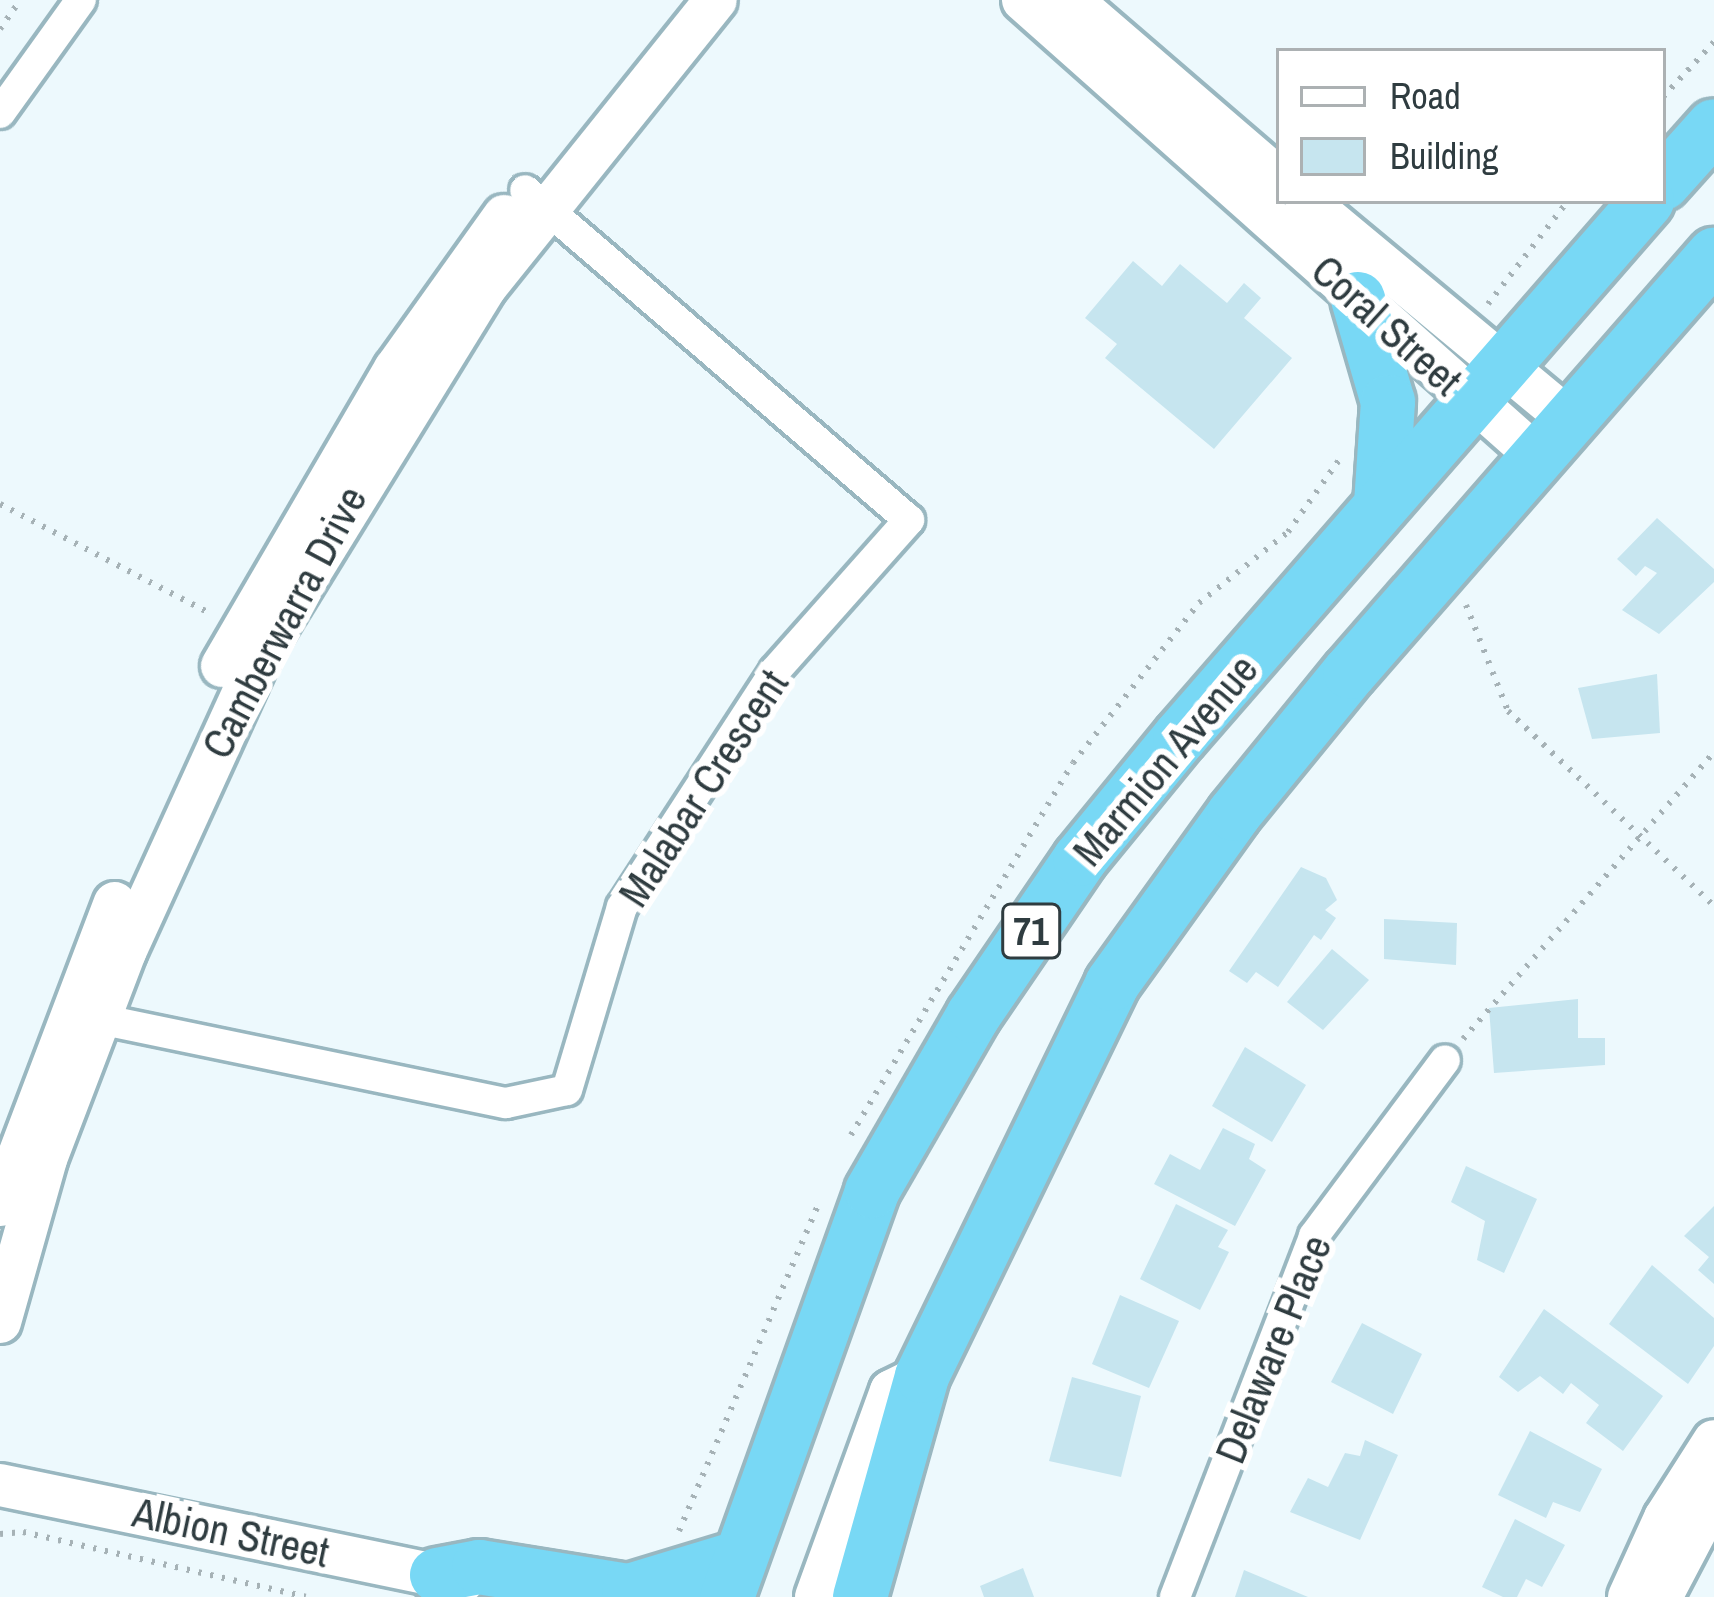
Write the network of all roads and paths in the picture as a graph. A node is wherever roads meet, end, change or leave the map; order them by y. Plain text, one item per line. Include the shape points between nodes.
1 (20, 0) edge
2 (81, 0) edge
3 (678, 0) edge
4 (716, 0) edge
5 (1023, 0) edge
6 (1071, 0) edge
7 (0, 29) edge
8 (1714, 42) edge
9 (1666, 94) edge
10 (0, 113) edge
11 (1714, 126) edge
12 (1276, 175) edge
13 (1666, 180) edge
14 (535, 199) junction
15 (1309, 204) edge
16 (1566, 204) edge
17 (1644, 204) edge
18 (1714, 255) edge
19 (1358, 299) junction
20 (1488, 304) dead end
21 (1485, 381) junction
22 (1553, 438) junction
23 (0, 504) edge
24 (1381, 504) junction
25 (1448, 557) junction
26 (239, 631) junction
27 (1714, 752) edge
28 (1634, 837) junction
29 (1714, 906) edge
30 (84, 1016) junction
31 (1445, 1060) joint
32 (9, 1213) edge
33 (0, 1322) edge
34 (922, 1376) junction
35 (1713, 1444) edge
36 (0, 1484) edge
37 (1714, 1496) edge
38 (0, 1514) edge
39 (0, 1534) edge
40 (731, 1578) edge
41 (421, 1586) edge
42 (306, 1597) edge
43 (532, 1597) edge
44 (816, 1597) edge
45 (860, 1597) edge
46 (1175, 1597) edge
47 (1629, 1597) edge
48 (1661, 1597) edge

1 - 7 path
2 - 10 street
3 - 14 street, Camberwarra Drive
4 - 14 street, Camberwarra Drive
5 - 19 street, Coral Street
6 - 12 street
8 - 9 path
11 - 13 highway
14 - 26 street, Camberwarra Drive via 394,369
14 - 30 street, Camberwarra Drive via 263,649
14 - 30 street, Malabar Crescent via 909,520 775,671 622,907 567,1090 506,1103
15 - 21 street, Coral Street
16 - 20 path
17 - 21 highway, Marmion Avenue / 71
18 - 22 highway, Marmion Avenue / 71
19 - 21 street, Coral Street
19 - 24 highway via 1388,402
21 - 22 street, Coral Street
21 - 24 highway, Marmion Avenue / 71
22 - 25 highway, Marmion Avenue / 71
23 - 26 path
24 - 40 highway, Marmion Avenue / 71 via 1080,860 973,1016 872,1190
25 - 28 path via 1508,711
25 - 34 highway, Marmion Avenue / 71 via 1234,814 1112,984
26 - 30 street, Camberwarra Drive
27 - 28 path
28 - 29 path
28 - 31 path
30 - 32 street, Camberwarra Drive
31 - 46 street, Delaware Place via 1314,1236
32 - 33 street, Camberwarra Drive
34 - 44 street via 891,1391
34 - 45 highway, Marmion Avenue / 71
35 - 47 street via 1665,1518
36 - 41 street, Albion Street
37 - 48 street
38 - 41 street, Albion Street
39 - 42 path via 23,1532
40 - 41 highway via 629,1591 478,1567
41 - 43 street, Albion Street

